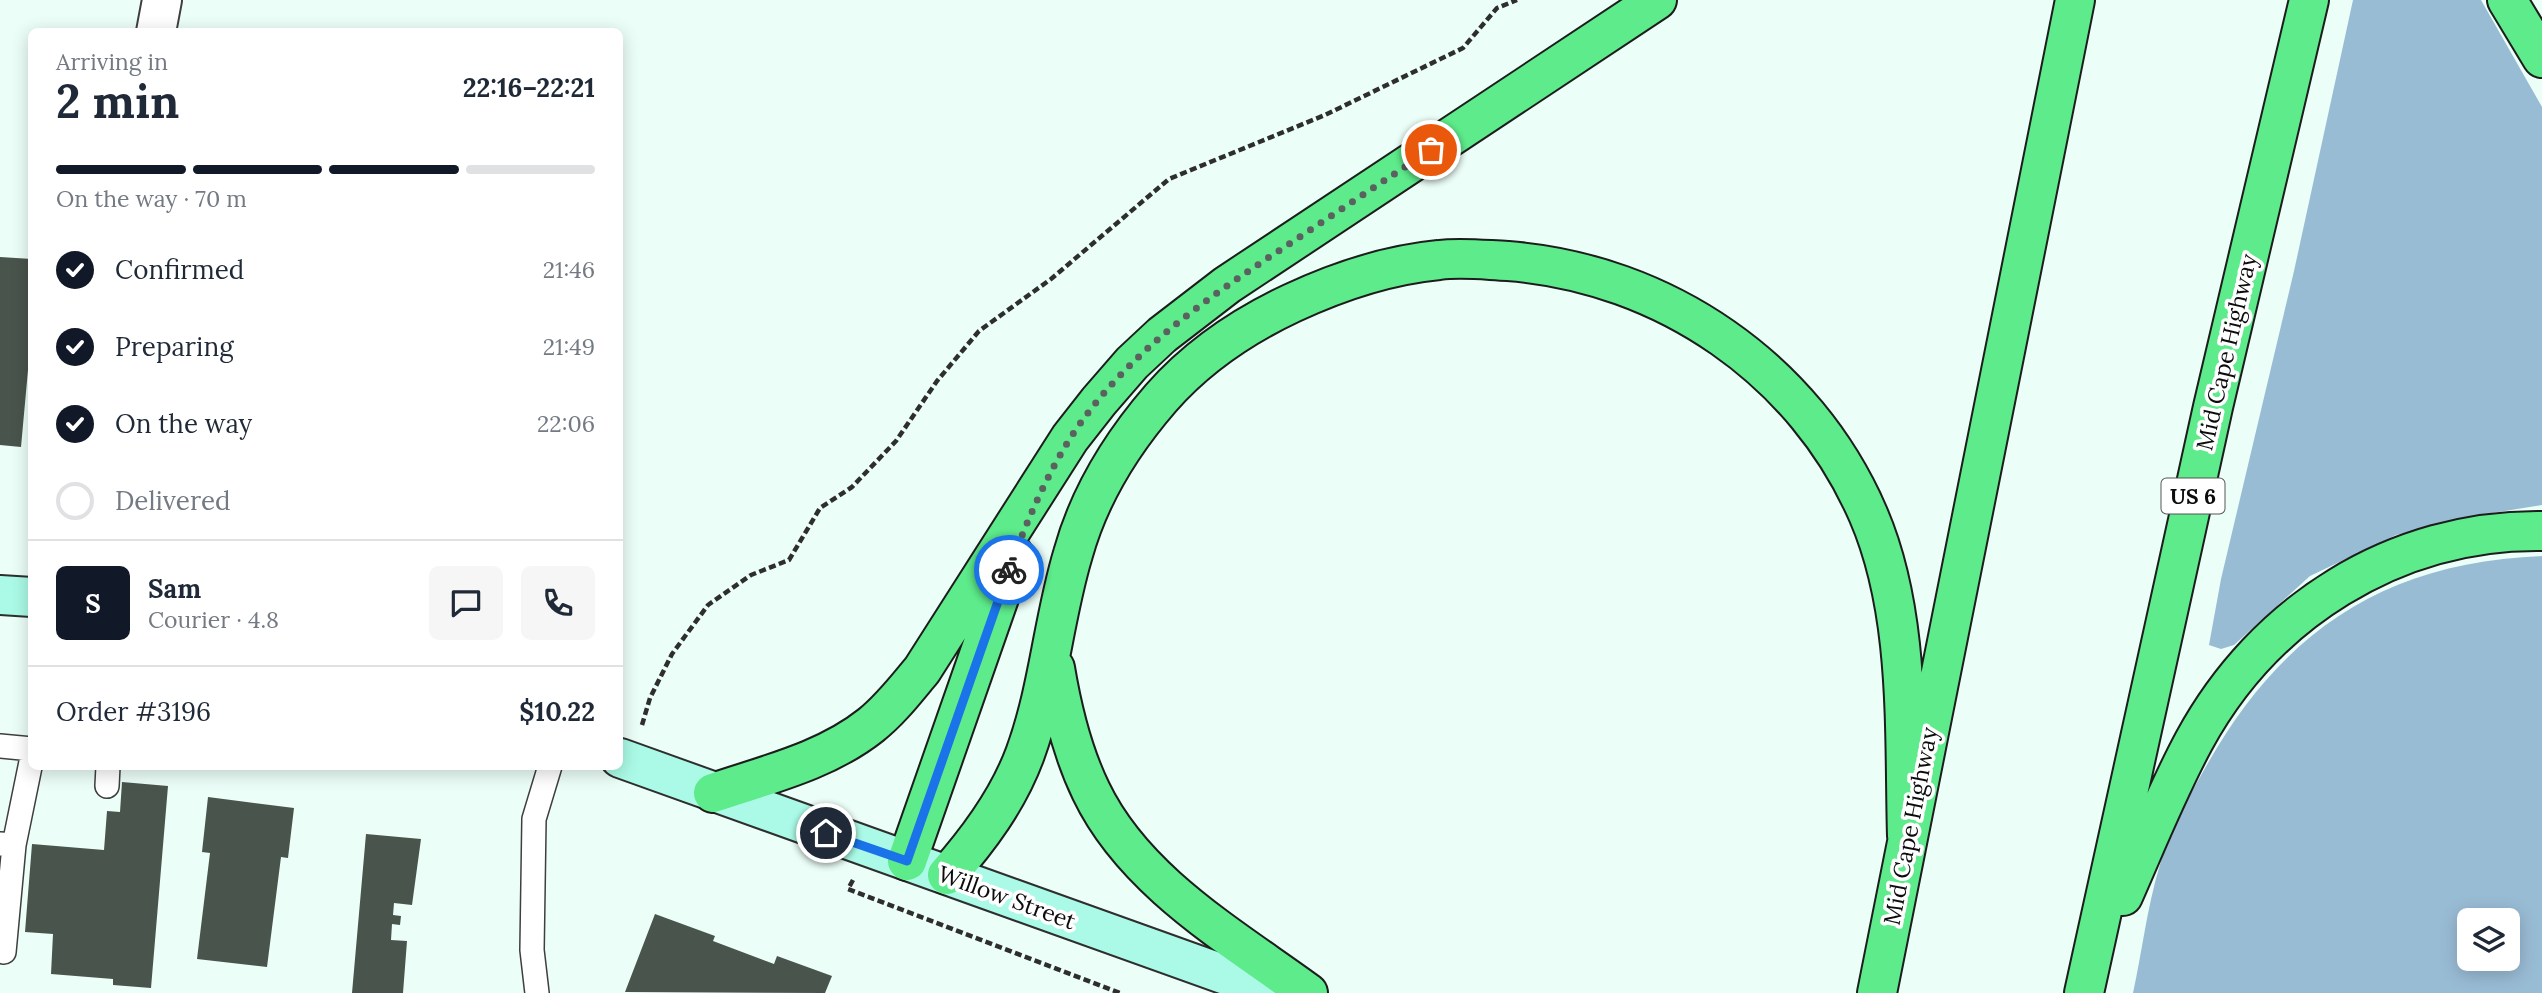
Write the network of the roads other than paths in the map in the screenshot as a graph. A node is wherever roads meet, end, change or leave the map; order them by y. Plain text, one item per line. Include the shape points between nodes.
1 (162, 0) edge
2 (1657, 0) edge
3 (2074, 0) edge
4 (2309, 0) edge
5 (2507, 0) edge
6 (157, 28) edge
7 (2542, 58) edge
8 (1049, 476) junction
9 (2542, 531) edge
10 (0, 595) edge
11 (28, 597) edge
12 (1052, 652) junction
13 (0, 746) edge
14 (28, 749) edge
15 (626, 760) edge
16 (28, 770) edge
17 (549, 770) edge
18 (713, 793) junction
19 (1908, 836) junction
20 (7, 844) edge
21 (907, 861) junction
22 (947, 875) junction
23 (4, 953) dead end
24 (2086, 986) edge
25 (537, 993) edge
26 (1276, 993) edge
27 (1308, 993) edge
28 (1877, 993) edge

1 - 6 street
2 - 8 highway via 1191,310 1132,363 1070,438
3 - 19 highway, Mid Cape Highway
4 - 24 highway, Mid Cape Highway / US 6 via 2213,407
5 - 7 highway
8 - 18 highway via 922,670 896,702 870,726 821,755
8 - 21 highway via 1023,532
9 - 24 highway via 2484,535 2390,560 2349,579 2281,630 2248,663 2195,739
10 - 11 main road
12 - 19 highway via 1073,553 1088,509 1110,469 1163,396 1236,332 1319,290 1402,265 1444,259 1488,260 1568,269 1656,298 1733,344 1797,401 1832,448 1868,515 1892,593 1902,684
12 - 22 highway via 1036,723 1019,767 994,816
12 - 27 highway via 1074,748 1091,792 1113,828 1175,895
13 - 14 lane
15 - 18 main road, Willow Street
16 - 20 lane
17 - 25 lane via 534,819 532,950
18 - 21 main road, Willow Street
19 - 28 highway, Mid Cape Highway
20 - 23 lane
21 - 22 main road, Willow Street
22 - 26 main road, Willow Street

